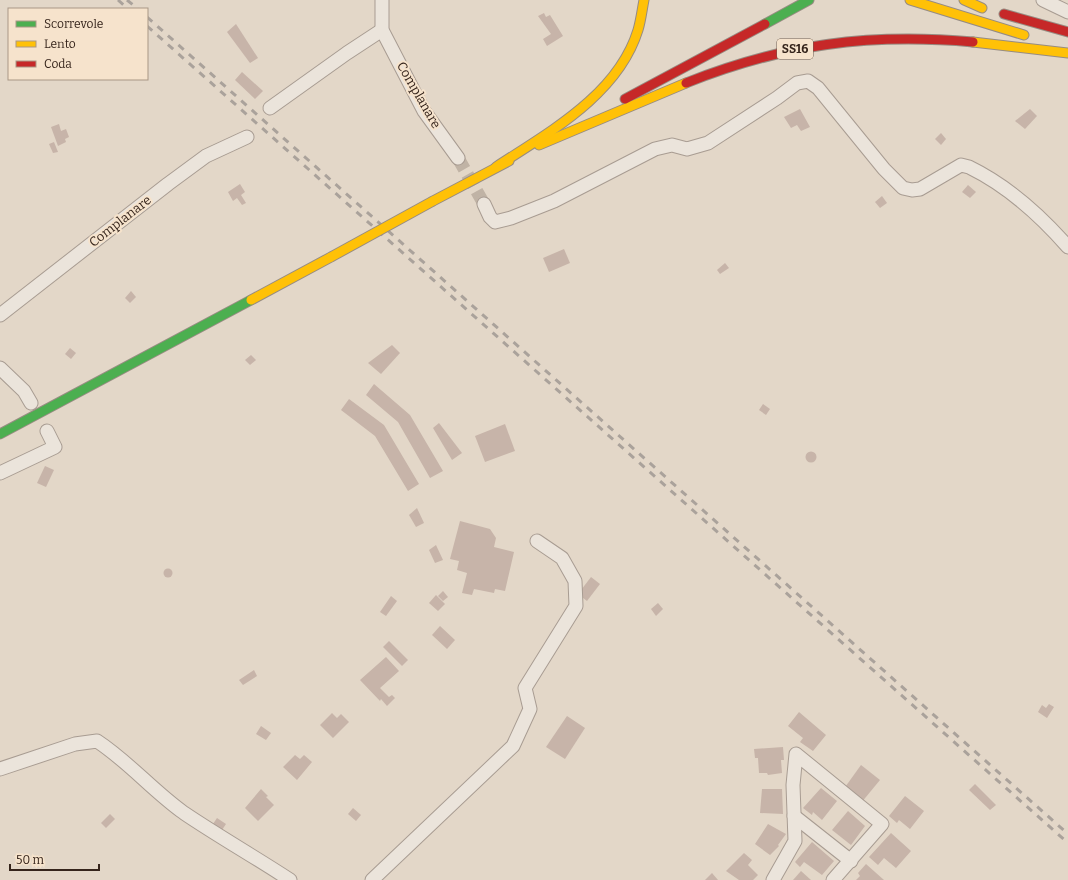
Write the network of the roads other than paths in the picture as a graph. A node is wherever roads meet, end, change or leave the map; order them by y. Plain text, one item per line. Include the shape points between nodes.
1 (382, 0) edge
2 (644, 0) edge
3 (910, 0) edge
4 (958, 0) edge
5 (964, 0) edge
6 (1043, 0) edge
7 (808, 1) edge
8 (989, 10) junction
9 (1068, 12) edge
10 (382, 30) junction
11 (1068, 32) edge
12 (1033, 38) dead end
13 (1046, 41) dead end
14 (1068, 46) edge
15 (1068, 53) edge
16 (270, 108) dead end
17 (247, 136) dead end
18 (539, 144) junction
19 (458, 158) tunnel mouth
20 (496, 167) junction
21 (484, 204) tunnel mouth
22 (1068, 247) edge
23 (0, 315) edge
24 (0, 368) edge
25 (31, 403) dead end
26 (47, 431) dead end
27 (0, 434) edge
28 (0, 473) edge
29 (537, 541) dead end
30 (0, 769) edge
31 (794, 816) junction
32 (851, 860) junction
33 (290, 880) edge
34 (372, 880) edge
35 (773, 880) edge
36 (833, 880) edge

1 - 10 street, Complanare
2 - 20 main road via 633,42 623,63 606,86 587,104
3 - 12 main road
4 - 8 main road
5 - 8 main road
6 - 9 street
7 - 18 main road
8 - 11 main road
10 - 16 street
10 - 19 street, Complanare via 424,111
13 - 14 main road
15 - 18 main road, SS16 via 984,41 926,38 865,39 802,48 713,72
17 - 23 street, Complanare via 206,156
18 - 20 main road
20 - 27 main road, bridge
21 - 22 street via 495,222 511,218 554,201 655,149 672,145 687,149 708,143 797,83 808,81 818,88 884,169 903,188 920,189 961,165 969,167 1029,207
24 - 25 street via 24,391
26 - 28 street via 56,447
29 - 34 street via 562,558 575,581 576,606 525,688 530,709 513,746
30 - 33 street via 75,744 97,741 115,753 184,812
31 - 32 street
31 - 32 street via 796,754 882,824
31 - 35 street via 795,841
32 - 36 street

